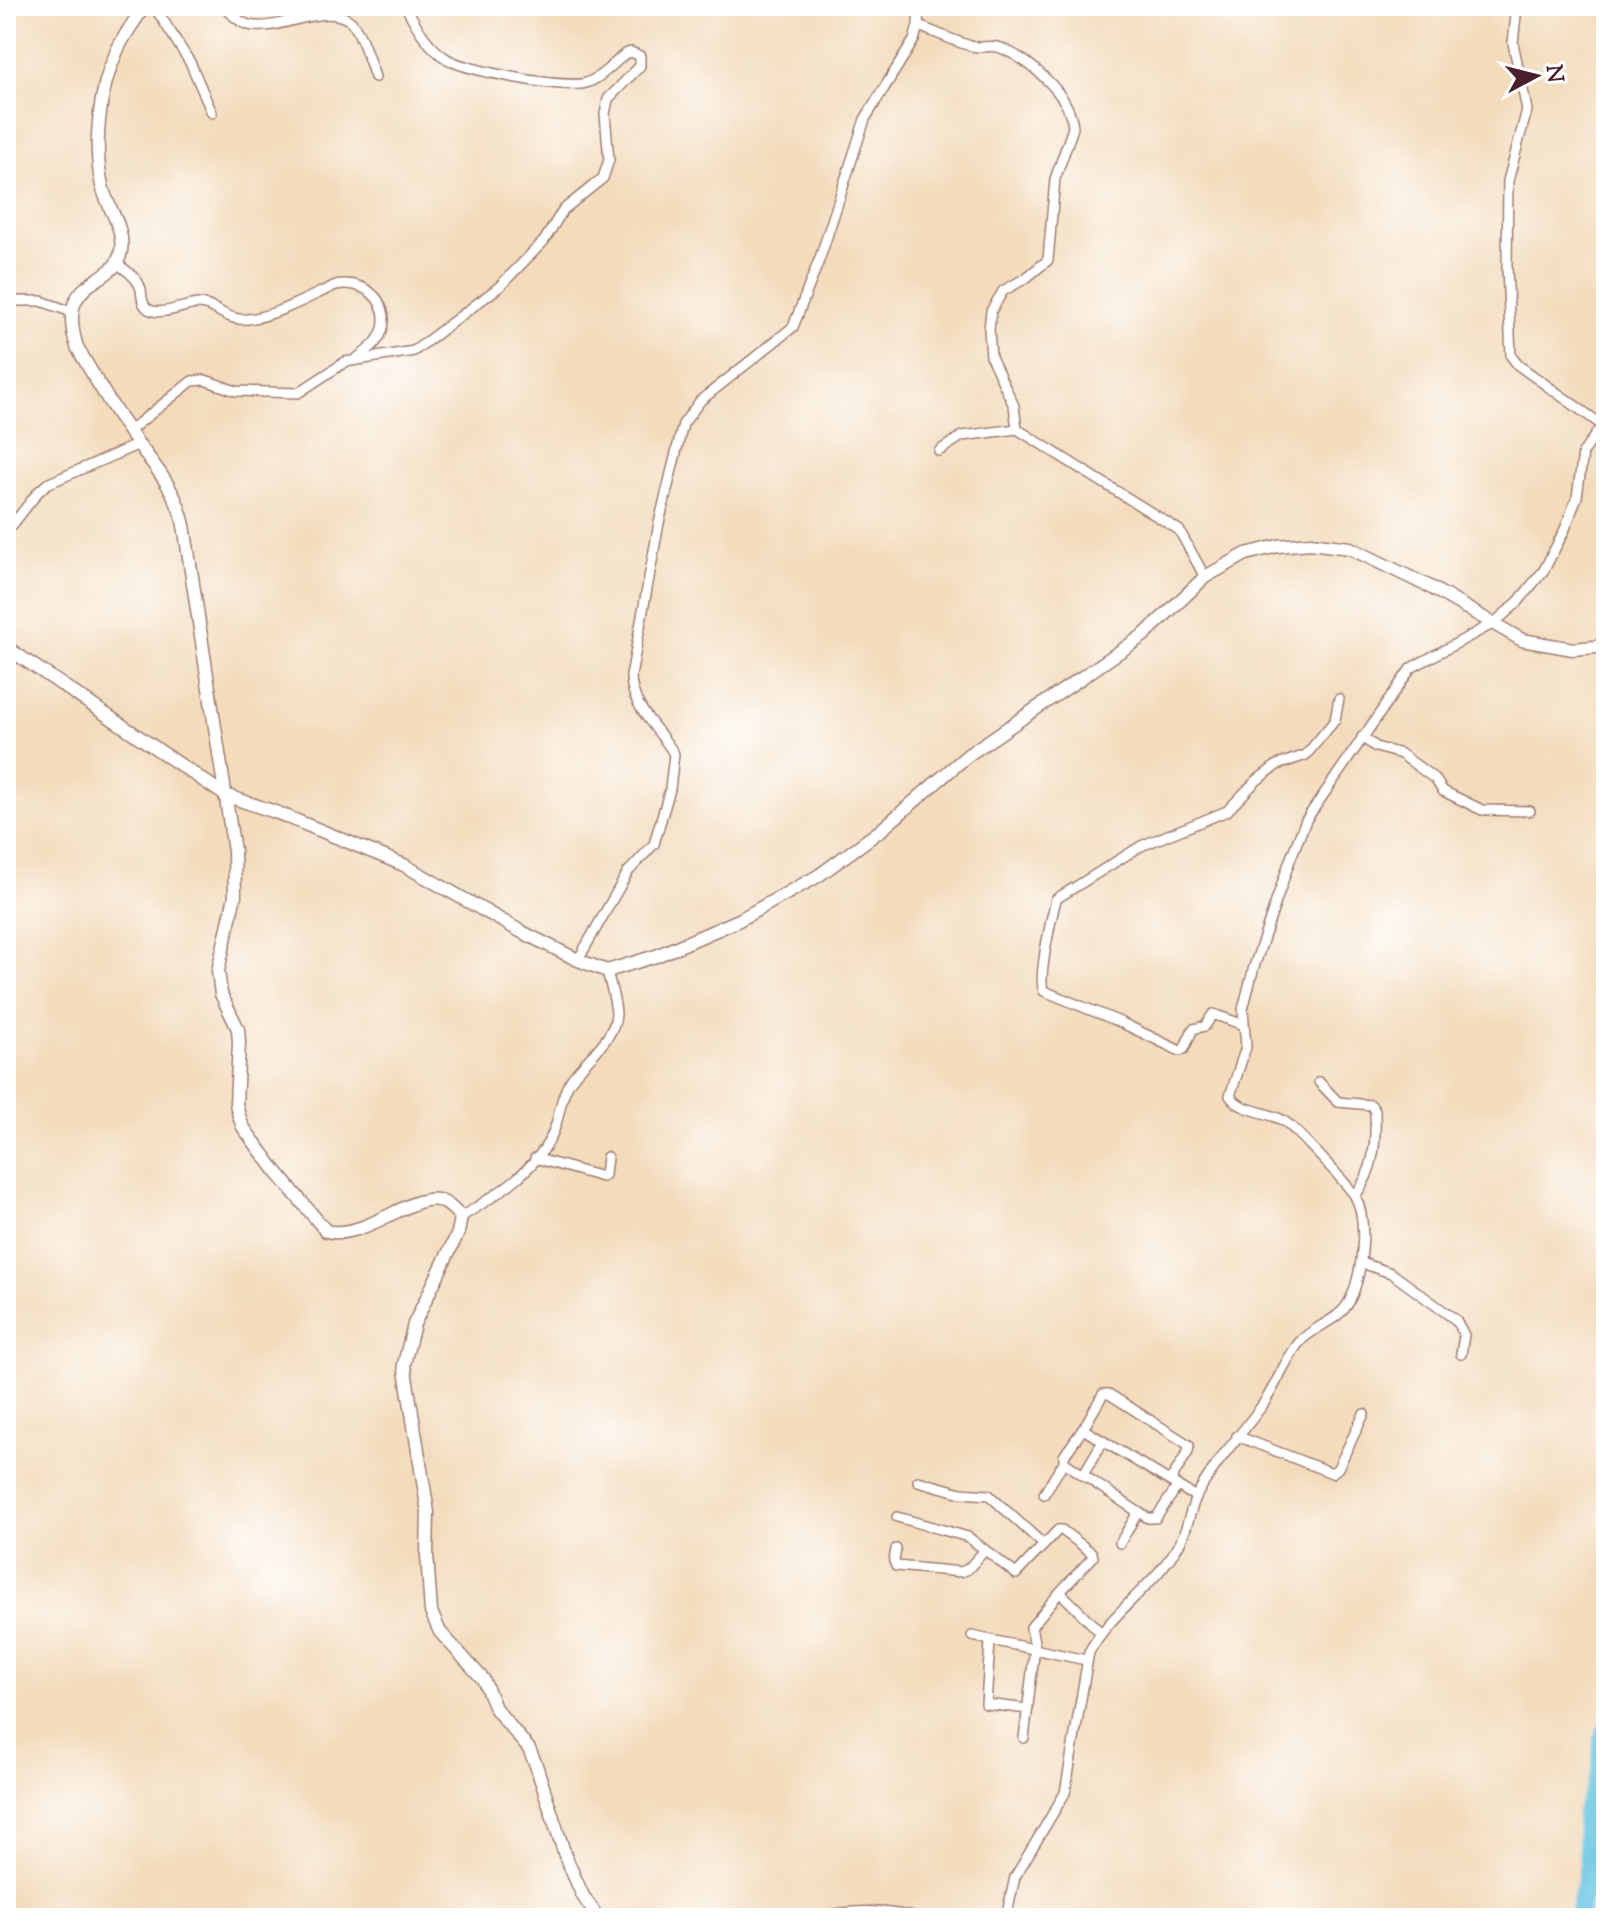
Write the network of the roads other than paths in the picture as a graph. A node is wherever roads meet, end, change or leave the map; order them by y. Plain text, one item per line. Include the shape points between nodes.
1 (146, 6) edge
2 (154, 6) edge
3 (224, 6) edge
4 (294, 6) edge
5 (406, 6) edge
6 (919, 6) edge
7 (1517, 6) edge
8 (296, 19) junction
9 (918, 26) junction
10 (375, 77) dead end
11 (212, 113) dead end
12 (116, 263) junction
13 (6, 301) edge
14 (72, 312) junction
15 (354, 360) junction
16 (1604, 424) edge
17 (1017, 429) junction
18 (129, 431) junction
19 (139, 444) junction
20 (939, 451) dead end
21 (6, 533) edge
22 (1205, 577) junction
23 (1494, 623) junction
24 (1606, 646) edge
25 (6, 647) edge
26 (1339, 699) dead end
27 (1362, 737) junction
28 (225, 795) junction
29 (1530, 811) dead end
30 (578, 960) junction
31 (607, 971) junction
32 (1244, 1025) junction
33 (1319, 1082) dead end
34 (607, 1157) dead end
35 (535, 1158) junction
36 (1355, 1196) junction
37 (461, 1217) junction
38 (1362, 1263) junction
39 (1461, 1354) dead end
40 (1364, 1414) dead end
41 (1083, 1429) junction
42 (1237, 1436) junction
43 (1103, 1441) junction
44 (1064, 1462) junction
45 (1083, 1475) junction
46 (918, 1481) dead end
47 (1174, 1484) junction
48 (1044, 1494) dead end
49 (1196, 1497) junction
50 (1138, 1512) junction
51 (897, 1517) dead end
52 (1120, 1543) dead end
53 (1044, 1545) junction
54 (896, 1549) dead end
55 (985, 1550) junction
56 (1060, 1592) junction
57 (1100, 1632) junction
58 (972, 1636) dead end
59 (990, 1642) junction
60 (1035, 1647) junction
61 (1086, 1660) junction
62 (1028, 1709) junction
63 (1024, 1738) dead end
64 (598, 1918) edge
65 (815, 1918) edge
66 (918, 1918) edge
67 (1006, 1918) edge

1 - 12 street via 115,54 101,117 102,186 121,239
2 - 11 street via 191,64
3 - 8 street via 247,25
4 - 8 street
5 - 15 street via 422,34 448,60 506,76 576,84 589,82 625,54 636,53 641,61 606,105 607,172 563,210 532,254 499,287 414,351
6 - 9 street
7 - 16 street via 1513,43 1527,110 1508,181 1511,356
8 - 10 street via 336,15 350,20
9 - 17 street via 969,45 1001,48 1023,61 1065,103 1073,121 1055,179 1048,260 997,297 989,320 991,357 1014,406
9 - 30 street via 865,119 793,327 687,416 659,523 631,676 636,702 674,754 670,789 654,844 628,872
12 - 14 street via 84,289
12 - 15 street via 132,274 149,309 200,304 237,319 266,315 336,285 360,285 377,296 381,331
13 - 14 street via 41,301
14 - 18 street via 77,347
15 - 18 street via 298,393 236,391 192,381
16 - 23 street via 1583,453 1577,497 1553,553 1532,586
17 - 20 street via 962,436
17 - 22 street via 1179,530
18 - 19 street
19 - 21 street via 47,484
19 - 28 street via 180,508
22 - 23 street via 1246,554 1278,546 1334,544
22 - 31 street via 1144,635 968,755 818,876 739,920
23 - 24 street via 1535,644
23 - 27 street via 1416,663
25 - 28 street
26 - 32 street via 1335,720 1302,758 1277,765 1227,811 1141,846 1056,899 1043,962 1044,991 1180,1051 1193,1028 1205,1026 1213,1014
27 - 29 street via 1401,754 1443,791 1482,810
27 - 32 street via 1306,820 1254,967
28 - 30 street via 404,865
28 - 37 street via 235,896 218,983 238,1029 236,1104 243,1127 326,1231 364,1228 433,1199
30 - 31 street
31 - 35 street via 615,1007 613,1027 568,1084 552,1134
32 - 36 street via 1246,1047 1232,1100 1291,1126
33 - 36 street via 1338,1102 1371,1105 1375,1111 1374,1159
34 - 35 street via 602,1177
35 - 37 street via 499,1193
36 - 38 street
37 - 64 street via 414,1324 404,1364 428,1512 431,1612 440,1632 483,1679 495,1708 529,1749 566,1858
38 - 39 street via 1391,1273 1456,1320 1464,1335
38 - 42 street via 1345,1309 1299,1343 1262,1406
40 - 42 street via 1332,1473
41 - 43 street
41 - 44 street
41 - 47 street via 1100,1396 1109,1394 1189,1445
42 - 49 street
43 - 45 street
43 - 47 street
44 - 45 street
44 - 48 street
45 - 50 street
46 - 53 street via 989,1495
47 - 49 street
47 - 50 street via 1156,1518
49 - 57 street via 1178,1546 1159,1573
50 - 52 street
51 - 55 street via 968,1537
53 - 55 street via 1016,1574
53 - 56 street via 1061,1530 1093,1555
54 - 55 street via 896,1566 961,1572
56 - 57 street
56 - 60 street via 1031,1627
57 - 61 street
58 - 59 street
59 - 60 street
59 - 62 street via 986,1704
60 - 61 street
60 - 62 street
61 - 67 street via 1065,1793 1015,1877
62 - 63 street
65 - 66 street via 861,1910

